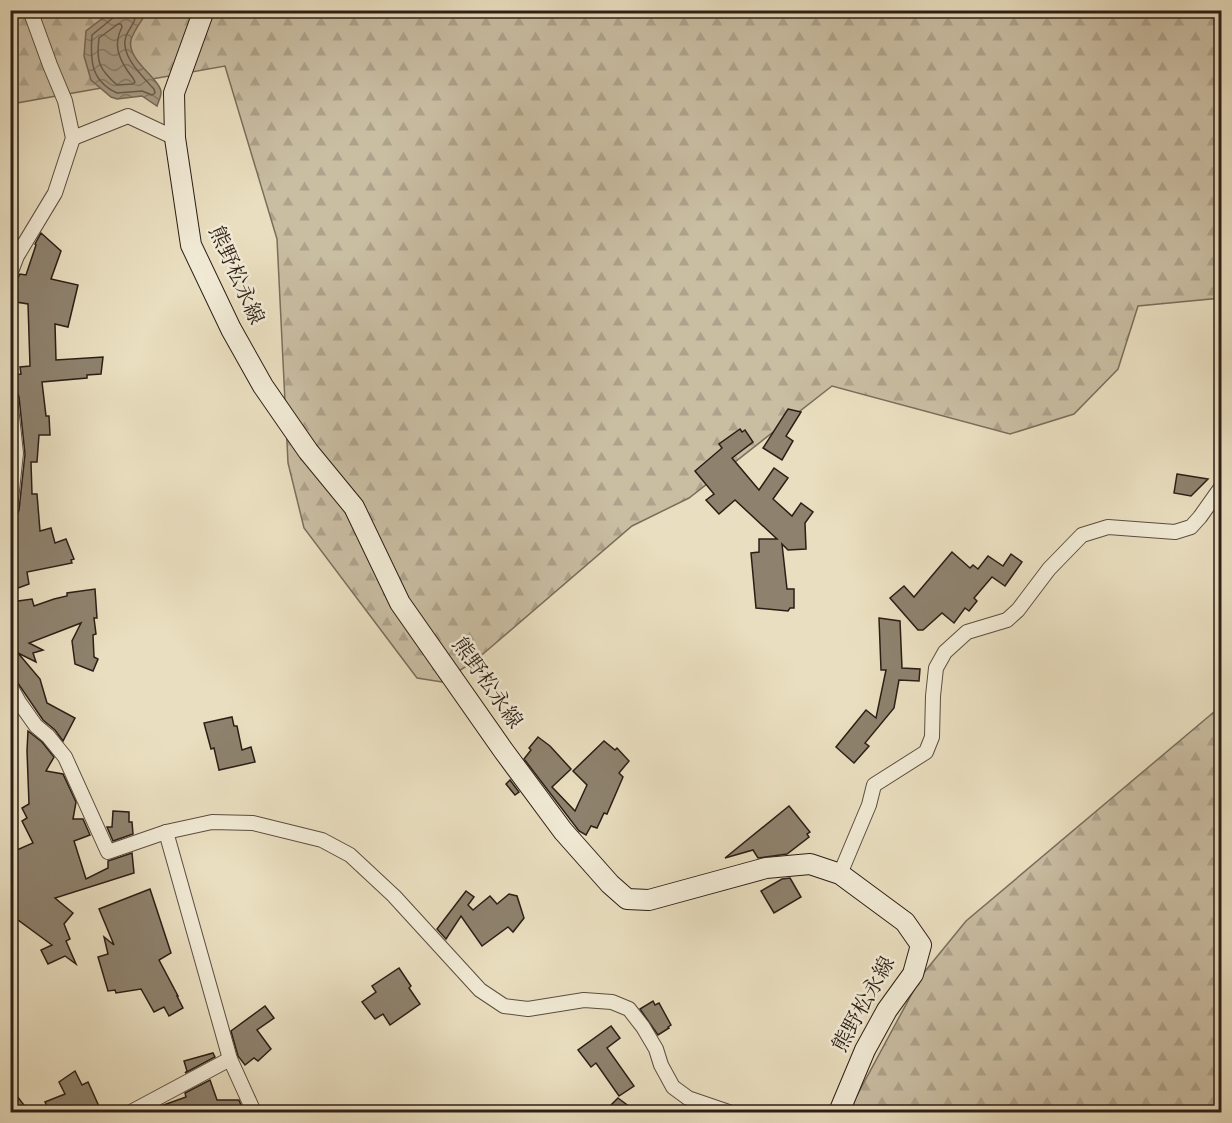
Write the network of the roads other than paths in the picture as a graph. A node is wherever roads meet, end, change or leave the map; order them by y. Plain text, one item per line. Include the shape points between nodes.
1 (30, 10) edge
2 (204, 10) edge
3 (73, 138) junction
4 (176, 138) junction
5 (10, 274) edge
6 (10, 398) edge
7 (1221, 486) edge
8 (10, 509) edge
9 (10, 686) edge
10 (166, 832) junction
11 (840, 874) junction
12 (230, 1059) junction
13 (131, 1113) edge
14 (254, 1113) edge
15 (729, 1113) edge
16 (839, 1113) edge

1 - 3 street via 65,101
2 - 4 main road, 熊野松永線 via 174,93
3 - 4 street via 128,116
3 - 5 street via 55,193
4 - 11 main road, 熊野松永線 via 190,245 231,329 263,386 308,451 354,507 400,603 562,831 627,899 648,900 766,868 810,864
6 - 8 street via 16,453
7 - 11 street via 1191,527 1175,532 1108,527 1082,535 1007,620 967,632 945,652 936,668 932,737 926,752 874,785
9 - 10 street via 36,726 65,757 108,852
10 - 12 street
10 - 15 street via 212,822 253,823 322,840 350,855 394,896 480,990 504,1006 528,1009 584,1000 612,1002 628,1009 656,1048 673,1087 688,1098
11 - 16 main road, 熊野松永線 via 905,922 921,945 913,974 865,1050
12 - 13 street
12 - 14 street

